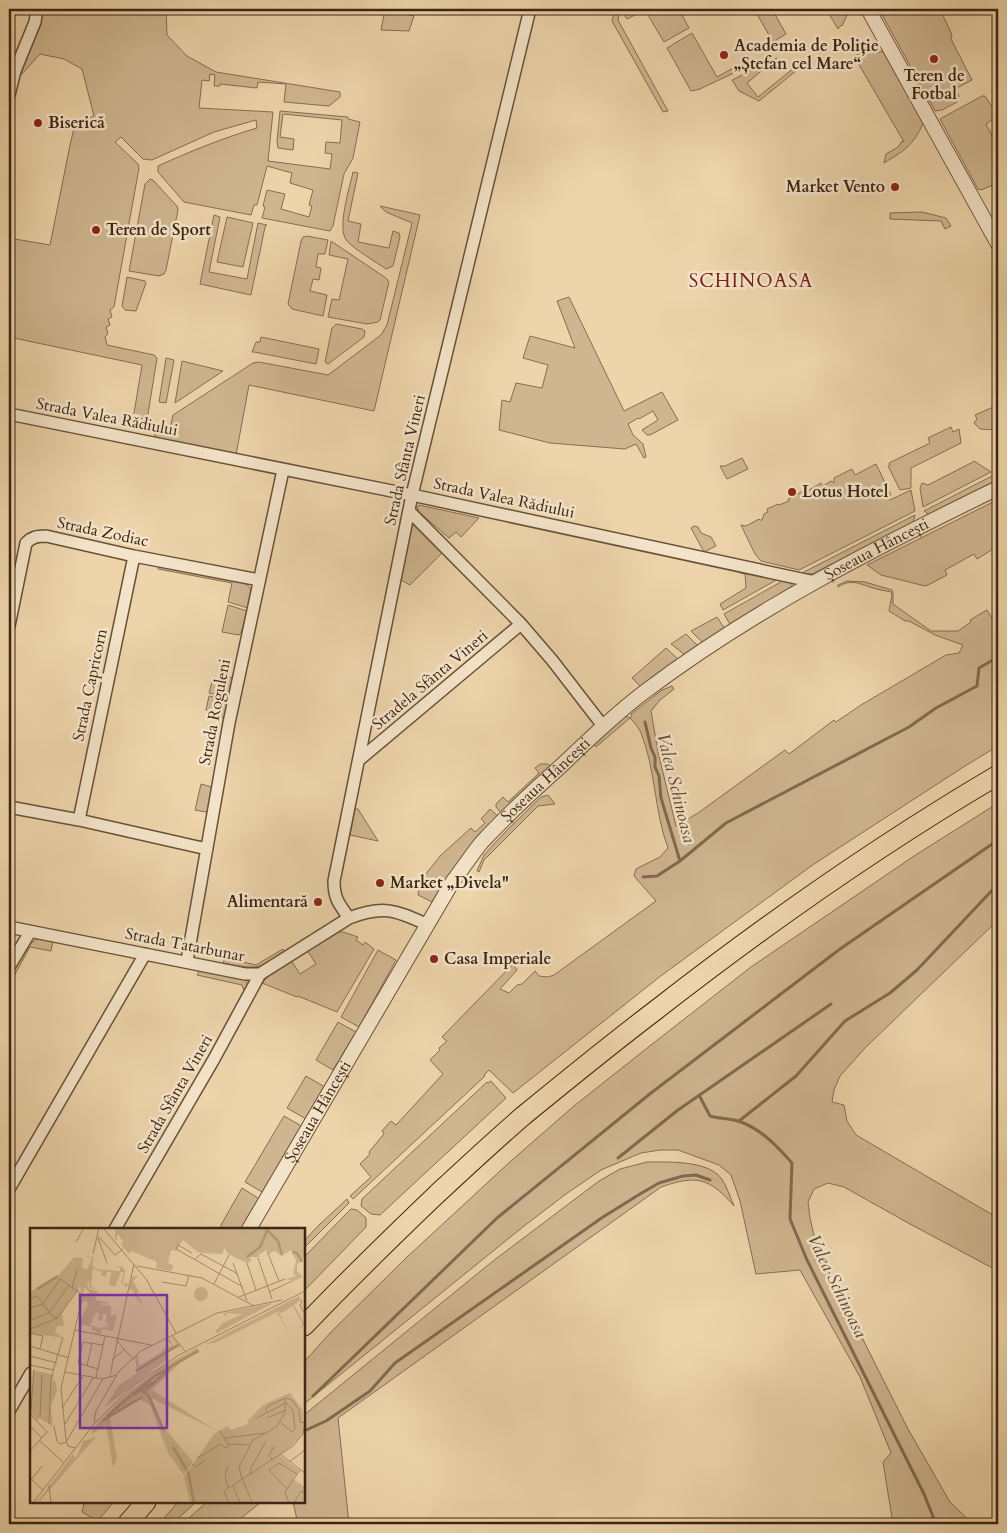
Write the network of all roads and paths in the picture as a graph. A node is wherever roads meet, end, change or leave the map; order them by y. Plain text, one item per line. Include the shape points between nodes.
1 (36, 9) edge
2 (530, 9) edge
3 (868, 9) edge
4 (9, 95) edge
5 (998, 244) edge
6 (9, 414) edge
7 (283, 470) junction
8 (998, 488) edge
9 (412, 495) junction
10 (409, 511) junction
11 (134, 556) junction
12 (259, 580) junction
13 (815, 582) junction
14 (521, 624) junction
15 (9, 626) edge
16 (604, 726) junction
17 (359, 760) junction
18 (998, 775) edge
19 (9, 807) edge
20 (79, 820) junction
21 (207, 849) junction
22 (349, 918) junction
23 (426, 924) junction
24 (9, 927) edge
25 (30, 932) junction
26 (145, 954) junction
27 (186, 961) junction
28 (9, 967) edge
29 (260, 974) junction
30 (9, 1189) edge
31 (116, 1228) edge
32 (250, 1228) edge
33 (305, 1325) edge
34 (30, 1375) edge
35 (9, 1411) edge
36 (145, 1503) edge
37 (127, 1524) edge

1 - 4 street via 35,22
2 - 9 street, Strada Sfânta Vineri
3 - 5 street
6 - 7 street, Strada Valea Rădiului
7 - 9 street, Strada Valea Rădiului
7 - 12 street, Strada Roguleni
8 - 13 street, Șoseaua Hâncești
9 - 10 street, Strada Sfânta Vineri
9 - 13 street, Strada Valea Rădiului
10 - 14 street
10 - 17 street, Strada Sfânta Vineri
11 - 12 street, Strada Zodiac
11 - 15 street, Strada Zodiac via 46,536 31,538 26,543
11 - 20 street, Strada Capricorn
12 - 21 street, Strada Roguleni
13 - 16 street, Șoseaua Hâncești via 667,676
14 - 16 street
14 - 17 street, Stradela Sfânta Vineri
16 - 23 street, Șoseaua Hâncești via 482,842
17 - 22 street, Strada Sfânta Vineri via 334,881 336,900
18 - 33 highway via 905,832 775,920 623,1035 468,1165 395,1233
19 - 20 street
20 - 21 street
21 - 27 street, Strada Roguleni
22 - 23 street, Strada Tatarbunar via 386,910
22 - 29 street, Strada Tatarbunar
23 - 32 street, Șoseaua Hâncești
24 - 25 street, Strada Tatarbunar
25 - 26 street, Strada Tatarbunar
25 - 28 street
26 - 27 street, Strada Tatarbunar
26 - 30 street
27 - 29 street, Strada Tatarbunar via 245,974
29 - 31 street, Strada Sfânta Vineri
34 - 35 street
36 - 37 highway

